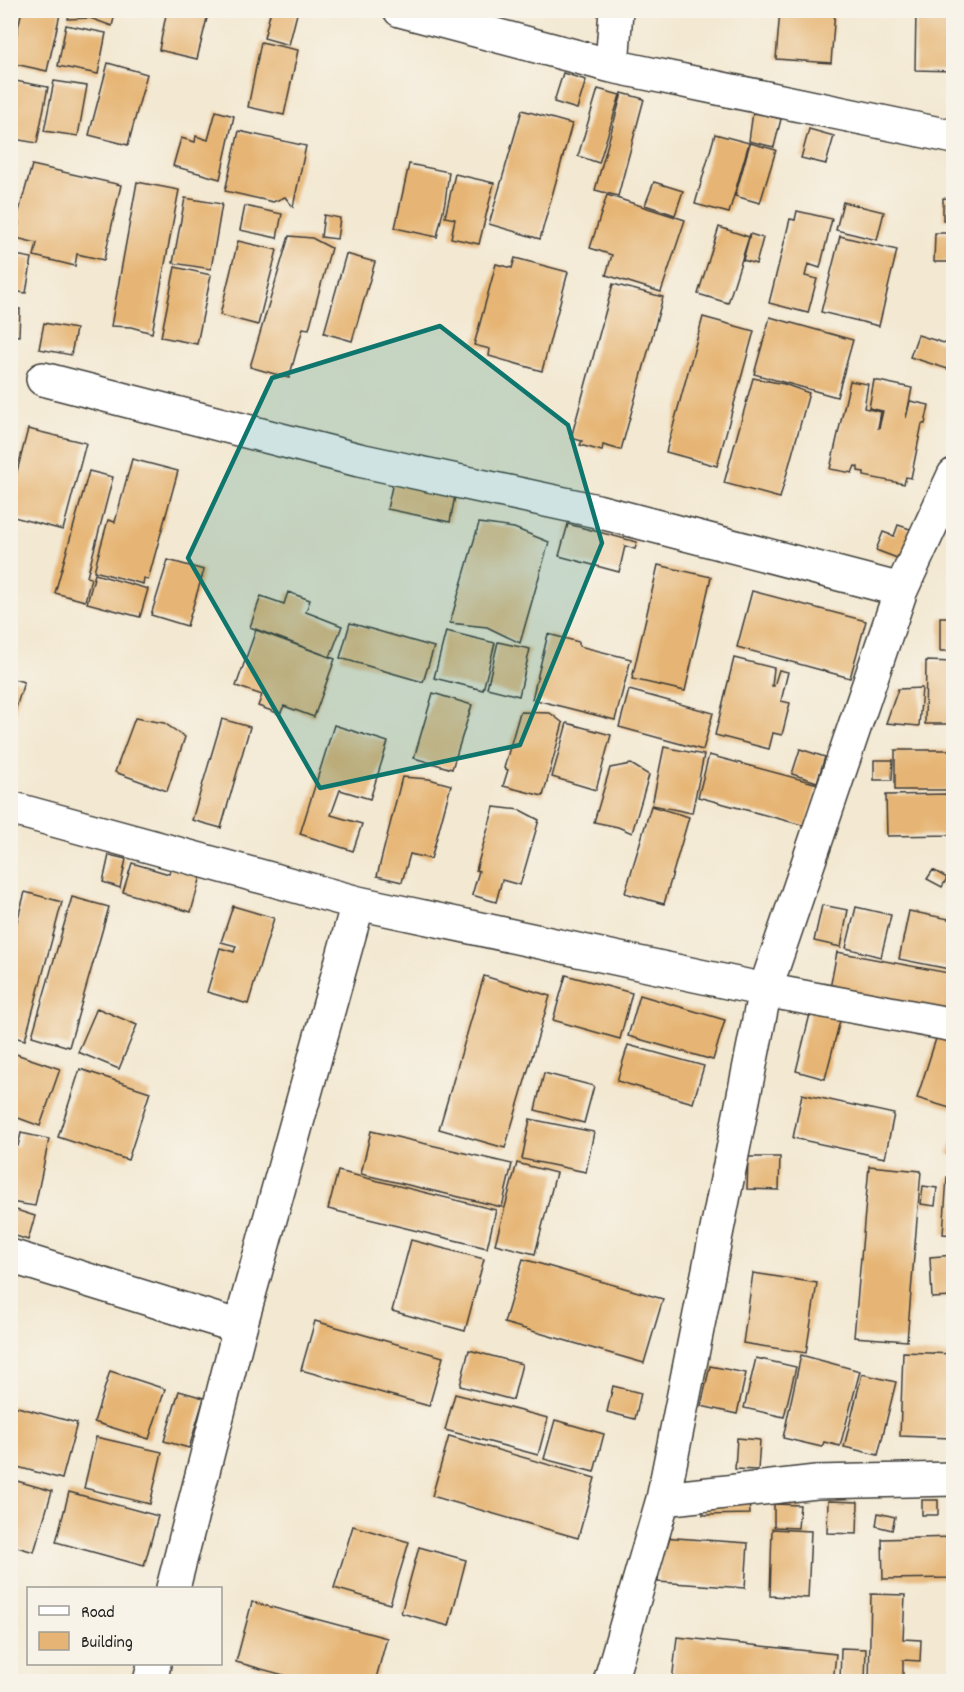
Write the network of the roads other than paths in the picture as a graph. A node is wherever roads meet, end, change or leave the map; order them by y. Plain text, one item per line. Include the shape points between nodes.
1 (400, 10) edge
2 (616, 10) edge
3 (612, 66) junction
4 (954, 137) edge
5 (43, 379) dead end
6 (954, 475) edge
7 (901, 590) junction
8 (10, 808) edge
9 (358, 903) junction
10 (765, 990) junction
11 (954, 1025) edge
12 (10, 1256) edge
13 (240, 1327) junction
14 (954, 1479) edge
15 (663, 1499) junction
16 (173, 1587) edge
17 (154, 1665) edge
18 (150, 1682) edge
19 (610, 1682) edge

1 - 3 street
2 - 3 street
3 - 4 street
5 - 7 street via 359,460 597,511
6 - 7 street
7 - 10 street
8 - 9 street
9 - 10 street
9 - 13 street
10 - 11 street
10 - 15 street
12 - 13 street
13 - 16 street
14 - 15 street via 816,1482
15 - 19 street
17 - 18 street

